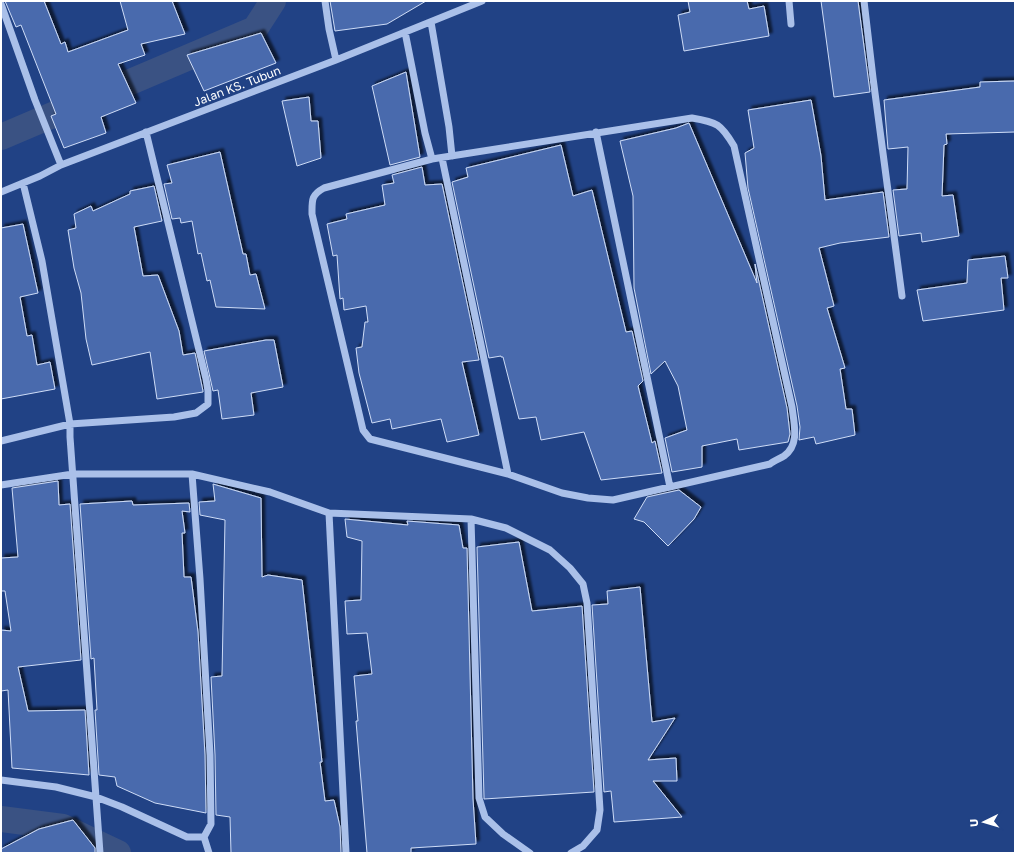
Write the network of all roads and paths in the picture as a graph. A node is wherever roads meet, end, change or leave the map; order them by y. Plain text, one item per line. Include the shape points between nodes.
1 (325, 1) edge
2 (481, 1) edge
3 (788, 1) edge
4 (864, 1) edge
5 (1, 4) edge
6 (431, 22) junction
7 (791, 24) dead end
8 (405, 32) junction
9 (336, 60) junction
10 (146, 132) junction
11 (596, 132) junction
12 (452, 156) junction
13 (442, 158) junction
14 (432, 159) junction
15 (61, 165) junction
16 (23, 183) junction
17 (1, 192) edge
18 (902, 296) dead end
19 (70, 424) junction
20 (1, 441) edge
21 (73, 471) junction
22 (192, 474) junction
23 (508, 474) junction
24 (1, 485) edge
25 (670, 487) junction
26 (329, 513) junction
27 (472, 519) junction
28 (1, 780) edge
29 (96, 797) junction
30 (204, 837) junction
31 (100, 853) edge
32 (209, 853) edge
33 (346, 853) edge
34 (530, 853) edge
35 (572, 853) edge

1 - 9 street
2 - 6 street, Jalan KS. Tubun
3 - 7 street
4 - 18 street
5 - 15 street
6 - 8 street, Jalan KS. Tubun
6 - 12 street
8 - 9 street, Jalan KS. Tubun
8 - 14 street
9 - 10 street, Jalan KS. Tubun
10 - 15 street, Jalan KS. Tubun
10 - 19 street via 206,379 208,404 196,413 174,417
11 - 12 street
11 - 25 street
11 - 25 street via 692,118 720,125 727,134 734,146 792,407 796,434 792,448 784,456 770,464
12 - 13 street
13 - 14 street
13 - 23 street
14 - 23 street via 324,188 317,192 312,200 312,214 363,430 370,439 381,443
15 - 16 street, Jalan KS. Tubun
16 - 17 street, Jalan KS. Tubun
16 - 19 street via 42,261
19 - 20 street
19 - 21 street
21 - 22 street
21 - 24 street
21 - 29 street
22 - 26 street via 270,492
22 - 30 street via 210,755 211,824
23 - 25 street via 562,494 600,499 613,500
26 - 27 street
26 - 33 street
27 - 34 street via 479,798 485,817 503,834
27 - 35 street via 506,528 550,550 583,584 587,603 600,810 597,830 583,846
28 - 29 street via 56,787
29 - 30 street via 187,837
29 - 31 street
30 - 32 street

